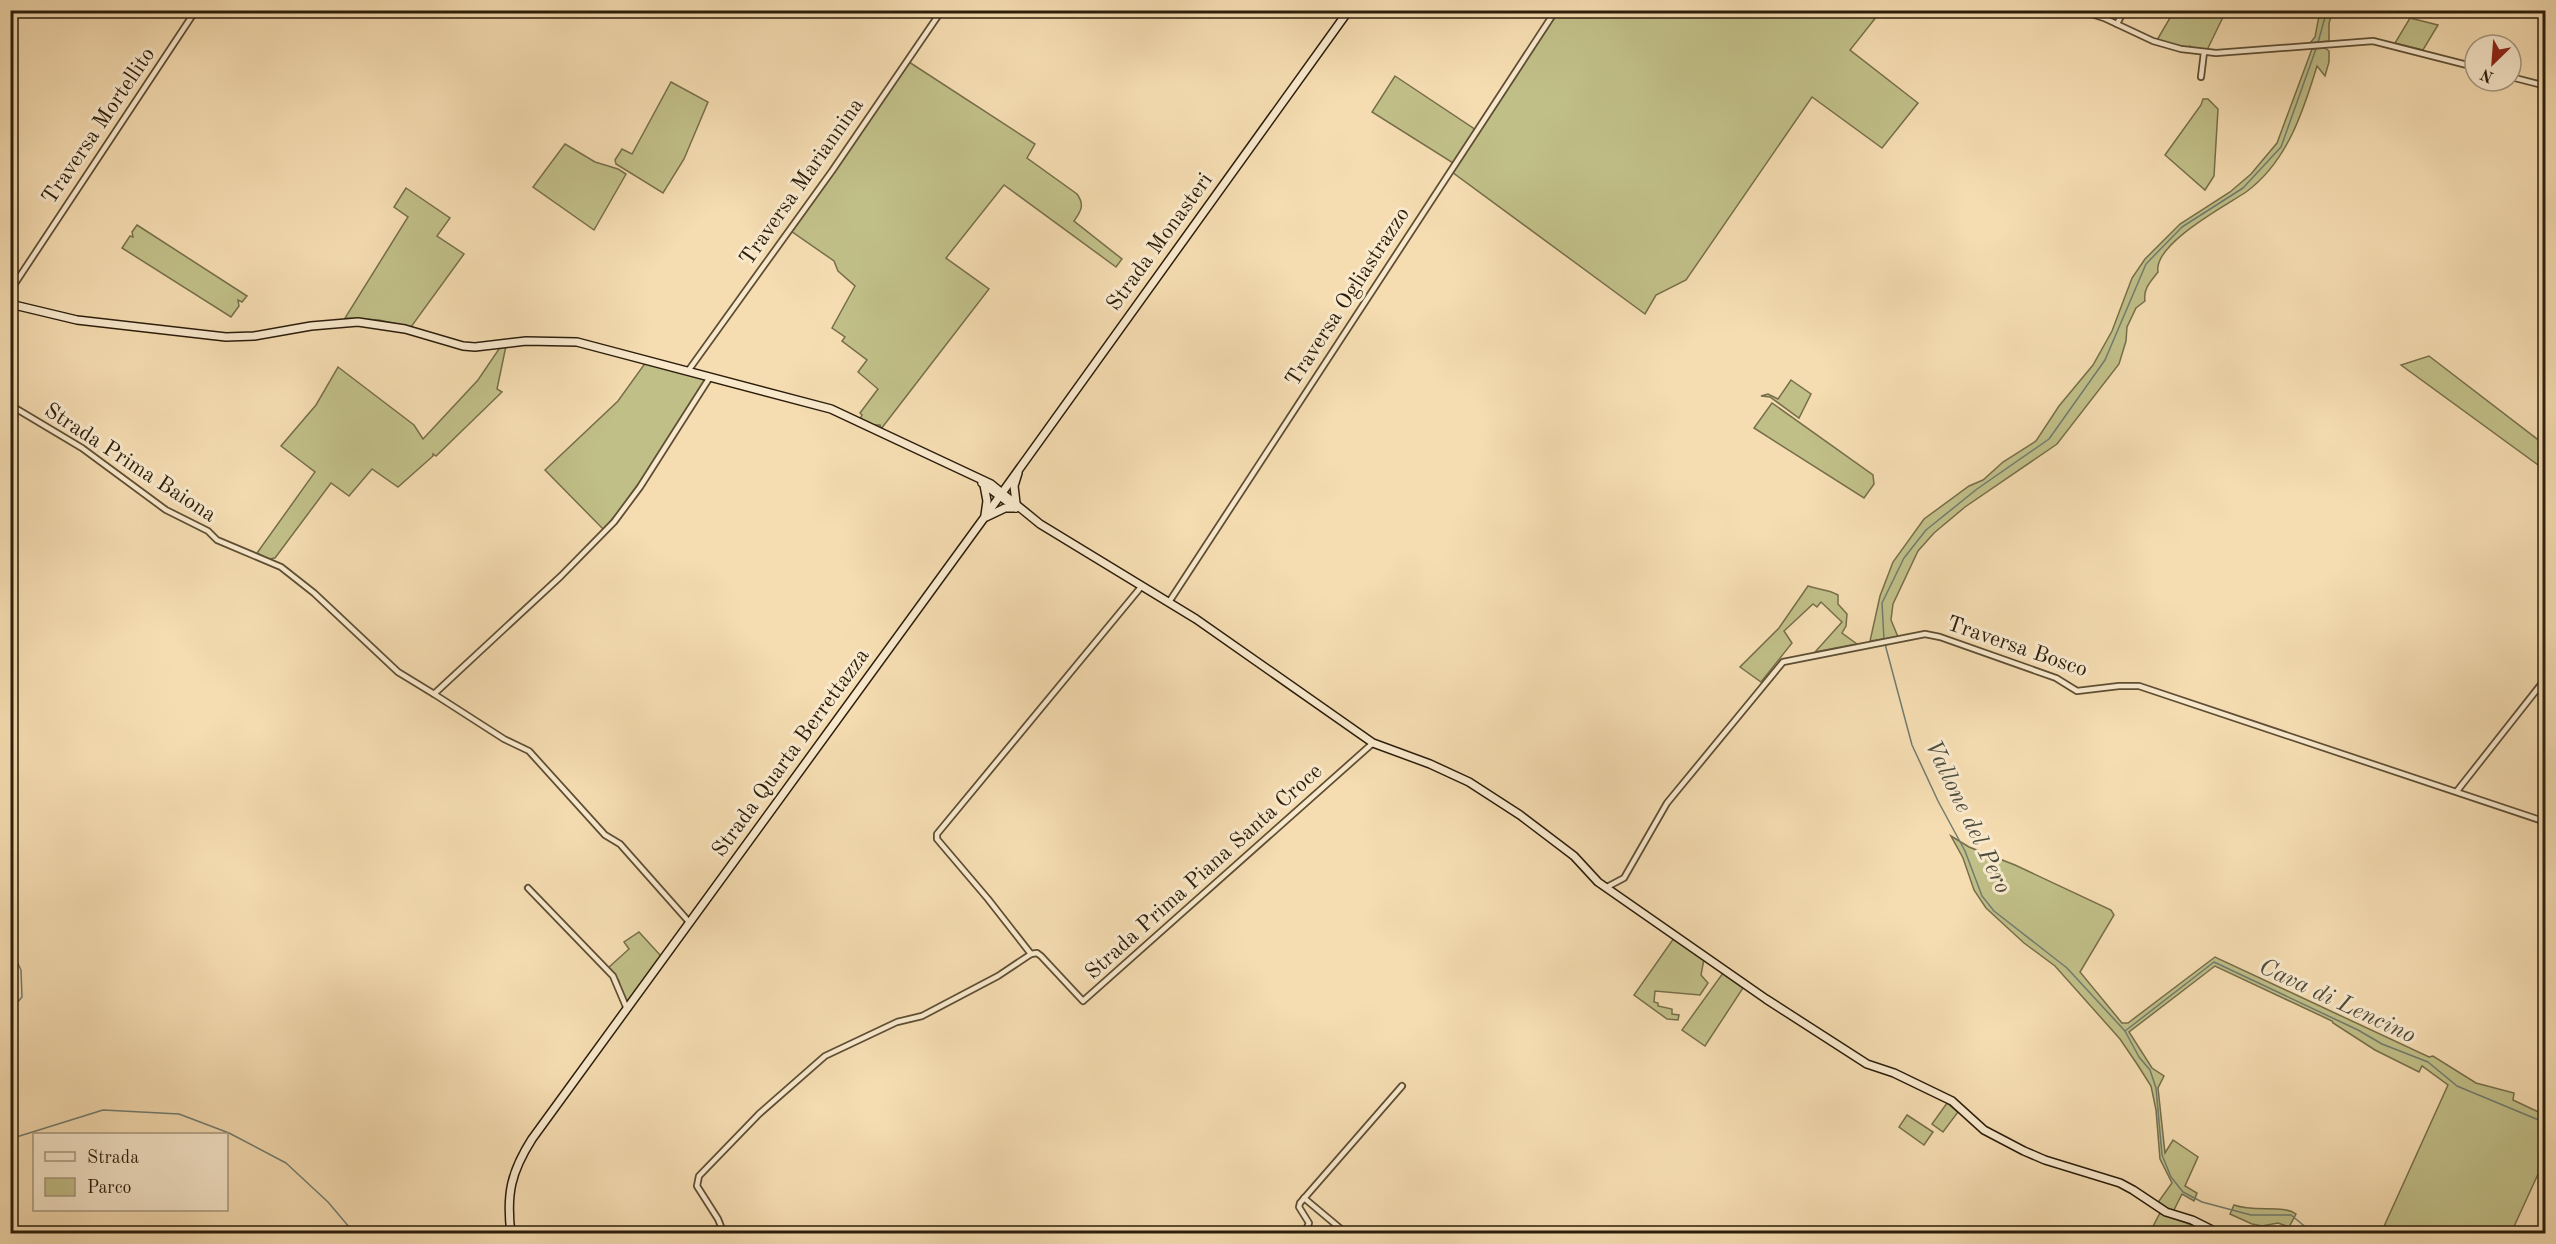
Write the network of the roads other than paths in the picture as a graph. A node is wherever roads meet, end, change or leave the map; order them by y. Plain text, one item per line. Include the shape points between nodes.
1 (196, 10) edge
2 (942, 10) edge
3 (1349, 10) edge
4 (1556, 10) edge
5 (2079, 10) edge
6 (2124, 10) edge
7 (2117, 24) junction
8 (2204, 52) junction
9 (2463, 64) edge
10 (2201, 77) dead end
11 (2523, 79) edge
12 (2546, 86) edge
13 (10, 291) edge
14 (10, 304) edge
15 (688, 371) junction
16 (710, 377) junction
17 (10, 405) edge
18 (1021, 466) junction
19 (988, 484) junction
20 (1001, 494) junction
21 (1016, 506) junction
22 (984, 518) junction
23 (1141, 587) junction
24 (1169, 603) junction
25 (2546, 678) edge
26 (434, 694) junction
27 (1373, 743) junction
28 (2457, 791) junction
29 (2546, 822) edge
30 (1606, 887) junction
31 (528, 888) dead end
32 (690, 923) junction
33 (1031, 954) junction
34 (627, 1009) junction
35 (1402, 1086) dead end
36 (1304, 1198) junction
37 (511, 1233) edge
38 (724, 1233) edge
39 (1304, 1233) edge
40 (1347, 1233) edge
41 (2220, 1233) edge

1 - 13 street, Traversa Mortellito
2 - 15 street, Traversa Mariannina
3 - 18 street, Strada Monasteri
4 - 24 street, Traversa Ogliastrazzo
5 - 7 street
6 - 7 street
7 - 8 street via 2163,45
8 - 9 street via 2373,41
8 - 10 street
11 - 12 street
14 - 15 street via 64,318 226,337 358,322 405,329 463,346 568,341
15 - 16 street
16 - 19 street via 831,409
16 - 26 street via 614,522
17 - 26 street, Strada Prima Baiona via 82,448 165,510 208,531 217,540 281,567 398,672
18 - 19 street via 1005,480
18 - 20 street, Strada Monasteri
18 - 21 street via 1014,486
19 - 20 street
19 - 22 street
20 - 21 street
20 - 22 street, Strada Quarta Berrettazza
21 - 22 street
21 - 23 street
22 - 32 street, Strada Quarta Berrettazza
23 - 24 street
23 - 33 street, Strada Prima Piana Santa Croce via 937,834 937,839
24 - 27 street
25 - 28 street
26 - 32 street, Strada Prima Baiona via 529,752 605,835 620,844
27 - 30 street via 1469,782 1574,856
27 - 33 street, Strada Prima Piana Santa Croce via 1089,997 1083,1000 1041,957
28 - 29 street, Traversa Bosco
28 - 30 street, Traversa Bosco via 2139,687 2077,691 2056,678 1940,637 1919,635 1783,662 1667,803 1624,878
30 - 41 street via 1867,1064 1952,1101 1990,1133 2045,1160 2120,1184 2166,1212
31 - 34 street via 613,976
32 - 34 street, Strada Quarta Berrettazza
33 - 38 street via 922,1016 897,1022 836,1049 759,1114 697,1181
34 - 37 street, Strada Quarta Berrettazza via 519,1159 509,1190
35 - 36 street
36 - 39 street via 1299,1207 1309,1223
36 - 40 street

